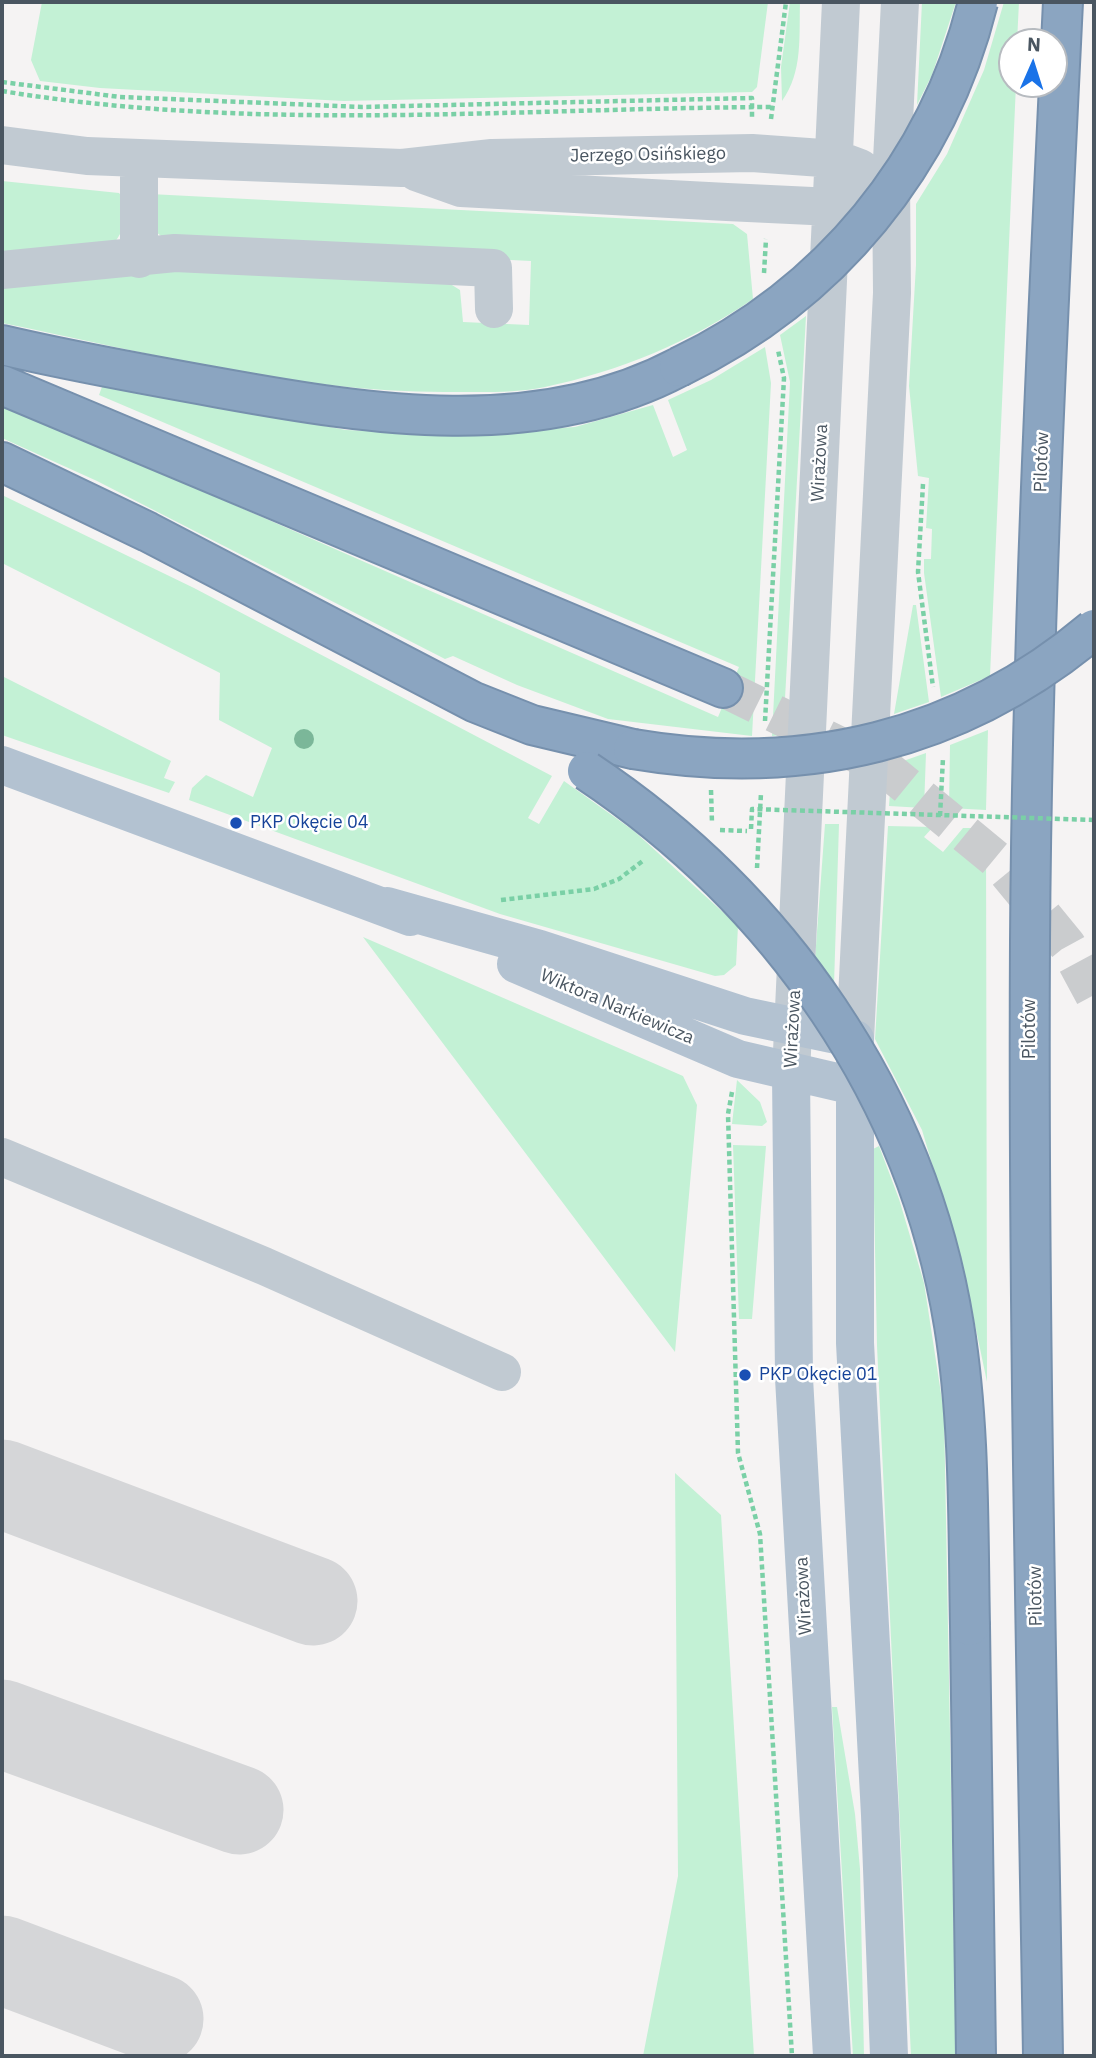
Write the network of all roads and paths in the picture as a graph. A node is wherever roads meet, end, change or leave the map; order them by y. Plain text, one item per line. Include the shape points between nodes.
1 (786, 2) edge
2 (841, 2) edge
3 (900, 2) edge
4 (978, 2) edge
5 (1063, 2) edge
6 (2, 82) edge
7 (2, 91) edge
8 (752, 107) junction
9 (772, 107) junction
10 (771, 114) dead end
11 (2, 145) edge
12 (139, 159) junction
13 (836, 159) junction
14 (402, 168) junction
15 (891, 180) junction
16 (833, 207) junction
17 (767, 227) dead end
18 (139, 259) junction
19 (2, 270) edge
20 (763, 279) dead end
21 (494, 309) dead end
22 (776, 341) dead end
23 (2, 345) edge
24 (2, 386) edge
25 (2, 462) edge
26 (923, 484) dead end
27 (1094, 629) edge
28 (723, 688) tunnel mouth
29 (934, 692) dead end
30 (474, 702) junction
31 (765, 734) dead end
32 (943, 755) dead end
33 (2, 765) edge
34 (762, 789) dead end
35 (940, 816) junction
36 (1094, 820) edge
37 (712, 827) dead end
38 (747, 831) dead end
39 (708, 832) dead end
40 (652, 855) dead end
41 (757, 871) dead end
42 (490, 901) dead end
43 (387, 906) junction
44 (793, 1028) junction
45 (855, 1039) junction
46 (791, 1073) junction
47 (854, 1086) junction
48 (732, 1088) dead end
49 (2, 1157) edge
50 (502, 1372) dead end
51 (792, 2056) edge
52 (832, 2056) edge
53 (889, 2056) edge
54 (976, 2056) edge
55 (1044, 2056) edge

1 - 9 path
2 - 13 street, Wirażowa
3 - 15 street
4 - 23 highway, bridge via 966,46 935,120 907,170 869,221 795,295 740,334 621,390 500,414 419,416 303,403
5 - 55 highway, Pilotów via 1033,712 1030,942
6 - 8 path via 121,97 253,104 362,107 752,98
7 - 8 path via 118,106 326,115
8 - 9 path
9 - 10 path
11 - 12 street, Jerzego Osińskiego
12 - 14 street, Jerzego Osińskiego
12 - 18 street
13 - 14 street, Jerzego Osińskiego via 752,153 492,158
13 - 15 street, Jerzego Osińskiego
13 - 16 street, Wirażowa
14 - 16 street, Jerzego Osińskiego via 461,188
15 - 16 street
15 - 45 street via 892,293
16 - 44 street, Wirażowa
17 - 20 path
18 - 19 street
18 - 21 street via 175,253 493,268
22 - 31 path via 784,378
24 - 28 highway
25 - 30 highway via 148,532
26 - 29 path via 918,572
27 - 30 highway, bridge via 1011,688 951,717 893,738 833,752 710,758 633,749 532,725
30 - 54 highway, bridge via 587,771 690,850 746,903 841,1026 897,1133 930,1221 954,1322 964,1420
32 - 35 path
33 - 43 main road, Wiktora Narkiewicza
34 - 41 path
35 - 36 path, bridge
35 - 37 path, bridge via 752,809 751,829
38 - 39 path
40 - 42 path via 619,879 594,889
43 - 44 main road, Wiktora Narkiewicza
43 - 46 main road, Wiktora Narkiewicza via 738,1059
44 - 45 main road, Wiktora Narkiewicza
44 - 46 street, Wirażowa
45 - 47 main road
46 - 47 main road, Wiktora Narkiewicza
46 - 52 main road, Wirażowa via 794,1378
47 - 53 main road via 855,1343
48 - 51 path via 728,1114 738,1453 760,1534
49 - 50 street

